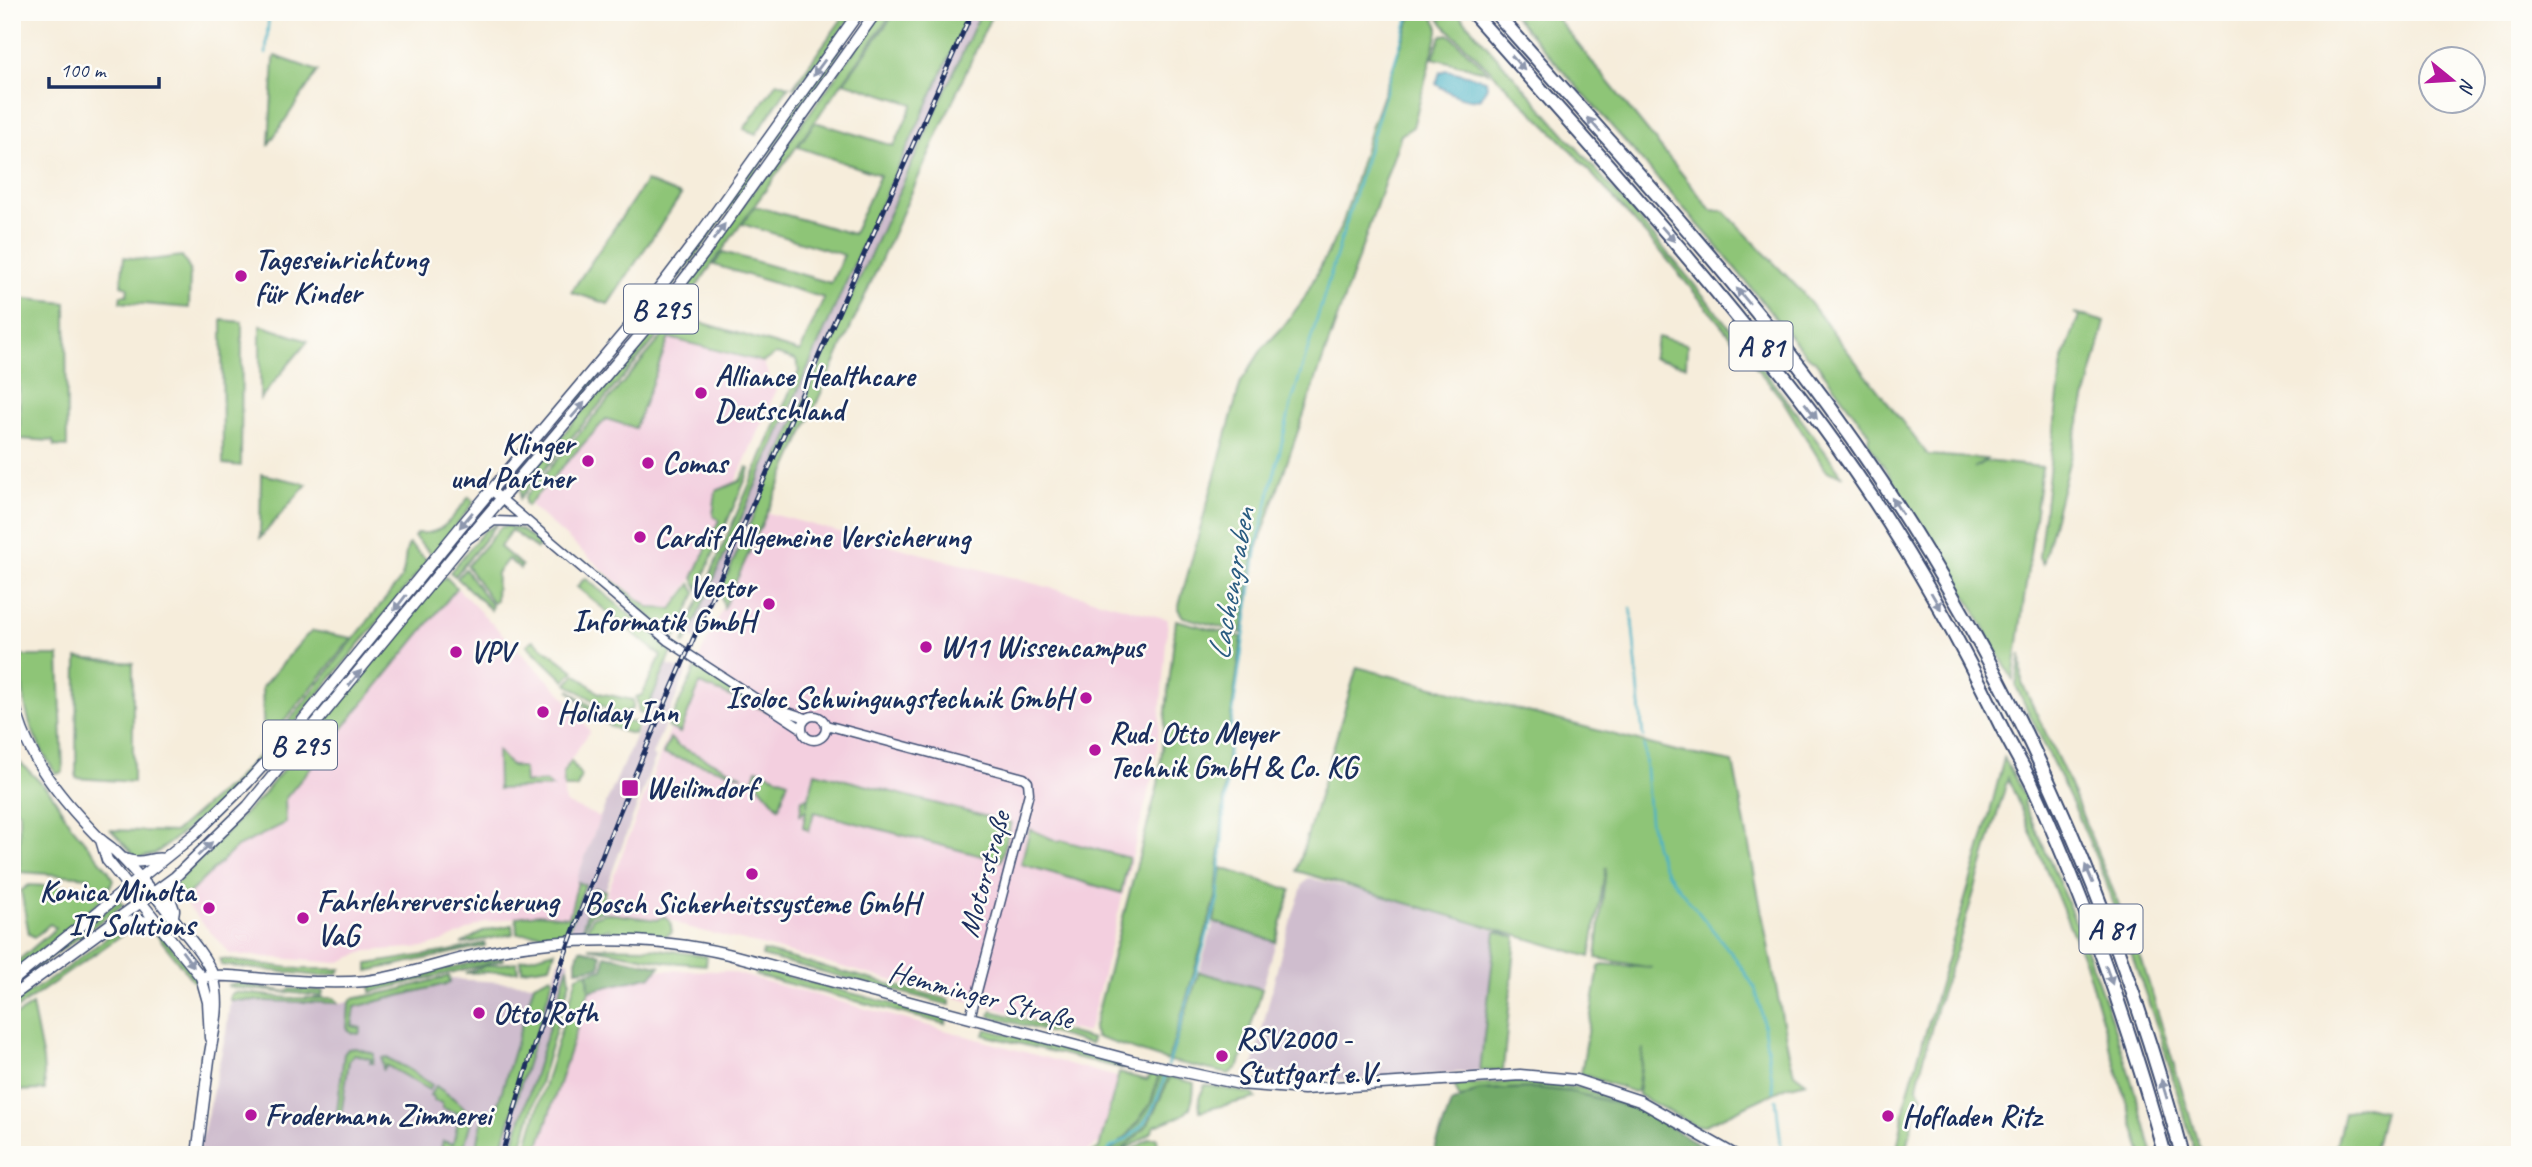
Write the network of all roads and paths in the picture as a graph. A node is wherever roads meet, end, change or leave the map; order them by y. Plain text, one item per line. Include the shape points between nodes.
1 (859, 12) edge
2 (876, 12) edge
3 (1472, 12) edge
4 (1495, 12) edge
5 (491, 490) junction
6 (501, 500) junction
7 (527, 522) junction
8 (467, 539) junction
9 (12, 689) edge
10 (768, 706) junction
11 (806, 718) junction
12 (826, 724) junction
13 (801, 728) junction
14 (855, 733) junction
15 (825, 734) junction
16 (101, 840) junction
17 (121, 858) junction
18 (164, 859) junction
19 (175, 877) junction
20 (140, 878) junction
21 (129, 887) junction
22 (153, 893) junction
23 (142, 902) junction
24 (172, 917) junction
25 (160, 924) junction
26 (111, 925) junction
27 (212, 975) junction
28 (201, 977) junction
29 (12, 981) edge
30 (12, 996) edge
31 (970, 1018) junction
32 (211, 1049) junction
33 (197, 1155) edge
34 (1735, 1155) edge
35 (2165, 1155) edge
36 (2182, 1155) edge

1 -> 5 main road, B 295 via 662,286
6 -> 2 main road, B 295 via 666,303
3 -> 35 highway, A 81 via 1710,283 1824,429 1922,578 2030,780 2088,917 2131,1038
36 -> 4 highway, A 81 via 2151,1045 2059,803 1950,592 1863,454 1801,369 1702,248
5 - 6 street
5 -> 18 main road, B 295 via 277,750 217,814
6 - 7 street
6 - 8 main road, B 295
7 - 8 street via 494,521
7 - 10 street via 668,641
19 -> 8 main road, B 295 via 248,806
9 - 16 main road via 30,751
10 - 11 street
10 - 13 street
11 - 12 street via 818,716
11 - 13 street
12 - 14 street
12 - 15 street
13 - 15 street via 810,740
14 - 15 street
14 - 31 street, Motorstraße via 1028,782 1029,793
16 - 17 main road
16 - 21 main road via 107,860
17 - 18 main road via 138,863
17 - 20 main road
18 - 20 main road, B 295
19 - 22 main road, B 295
19 - 24 main road via 169,896
20 - 21 main road, B 295
20 - 22 main road
21 - 23 main road
21 - 29 main road, B 295
22 - 23 main road, B 295
22 - 24 main road
23 - 25 main road
23 - 26 main road, B 295
24 - 27 main road
25 - 26 main road via 136,920
25 -> 28 main road
26 - 30 main road, B 295
27 - 28 main road, Hemminger Straße
27 - 31 main road, Hemminger Straße via 348,982 392,977 491,951 643,941 712,950
27 - 32 main road via 217,1013
28 - 32 main road
31 - 34 main road, Hemminger Straße via 1240,1084 1304,1089 1520,1075 1576,1080 1640,1101
32 - 33 main road

